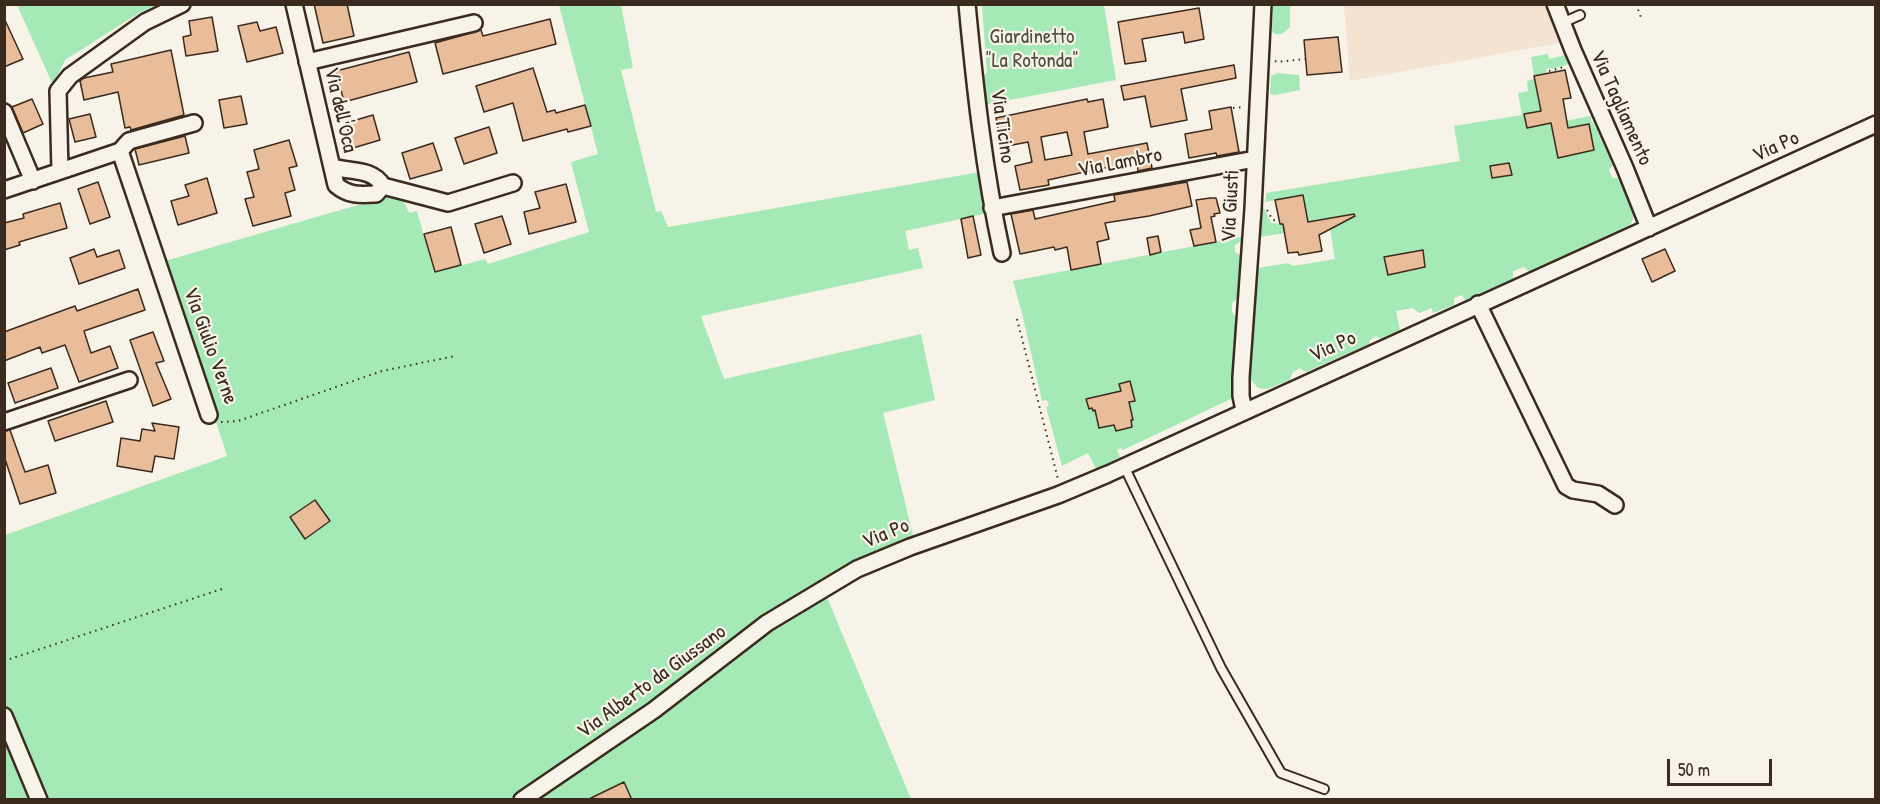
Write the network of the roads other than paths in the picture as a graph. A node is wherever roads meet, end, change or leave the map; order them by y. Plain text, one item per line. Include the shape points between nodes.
1 (182, 4) edge
2 (294, 4) edge
3 (967, 4) edge
4 (1263, 4) edge
5 (1555, 4) edge
6 (1580, 15) dead end
7 (474, 23) dead end
8 (1562, 23) junction
9 (307, 62) junction
10 (4, 112) edge
11 (194, 123) dead end
12 (1875, 124) edge
13 (120, 151) junction
14 (1255, 159) junction
15 (332, 167) junction
16 (60, 171) junction
17 (33, 181) junction
18 (513, 183) dead end
19 (383, 186) junction
20 (4, 190) edge
21 (992, 208) junction
22 (1649, 228) junction
23 (1002, 253) dead end
24 (1478, 304) junction
25 (129, 380) dead end
26 (1244, 410) junction
27 (209, 415) road end
28 (4, 422) edge
29 (1124, 466) junction
30 (1615, 505) dead end
31 (806, 599) joint
32 (4, 716) edge
33 (1324, 789) dead end
34 (541, 794) edge
35 (39, 800) edge
36 (522, 800) edge

1 - 16 street via 145,22 70,76 58,91
2 - 9 street, Via dell'Oca
3 - 21 street, Via Ticino
4 - 14 street, Via Giusti
5 - 8 street, Via Tagliamento
6 - 8 lane
7 - 9 street, Via dell'Oca
8 - 22 street, Via Tagliamento
9 - 15 street, Via dell'Oca
10 - 17 street
11 - 13 street via 129,141
12 - 22 street, Via Po
13 - 16 street
13 - 27 street, Via Giulio Verne
14 - 21 street, Via Lambro
14 - 26 street, Via Giusti via 1241,377
15 - 19 street, Via dell'Oca via 364,171 379,179
15 - 19 street, Via dell'Oca via 336,185 343,191 376,194
16 - 17 street
17 - 20 street
18 - 19 street, Via dell'Oca via 448,203
21 - 23 street, Via Ticino
22 - 24 street, Via Po
24 - 26 street, Via Po
24 - 30 street via 1566,486 1598,494
25 - 28 street
26 - 29 street, Via Po
29 - 31 street, Via Po via 857,569
29 - 33 lane via 1221,668 1281,772
31 - 34 street, Via Alberto da Giussano via 767,623
32 - 35 street
34 - 36 street, Via Alberto da Giussano

